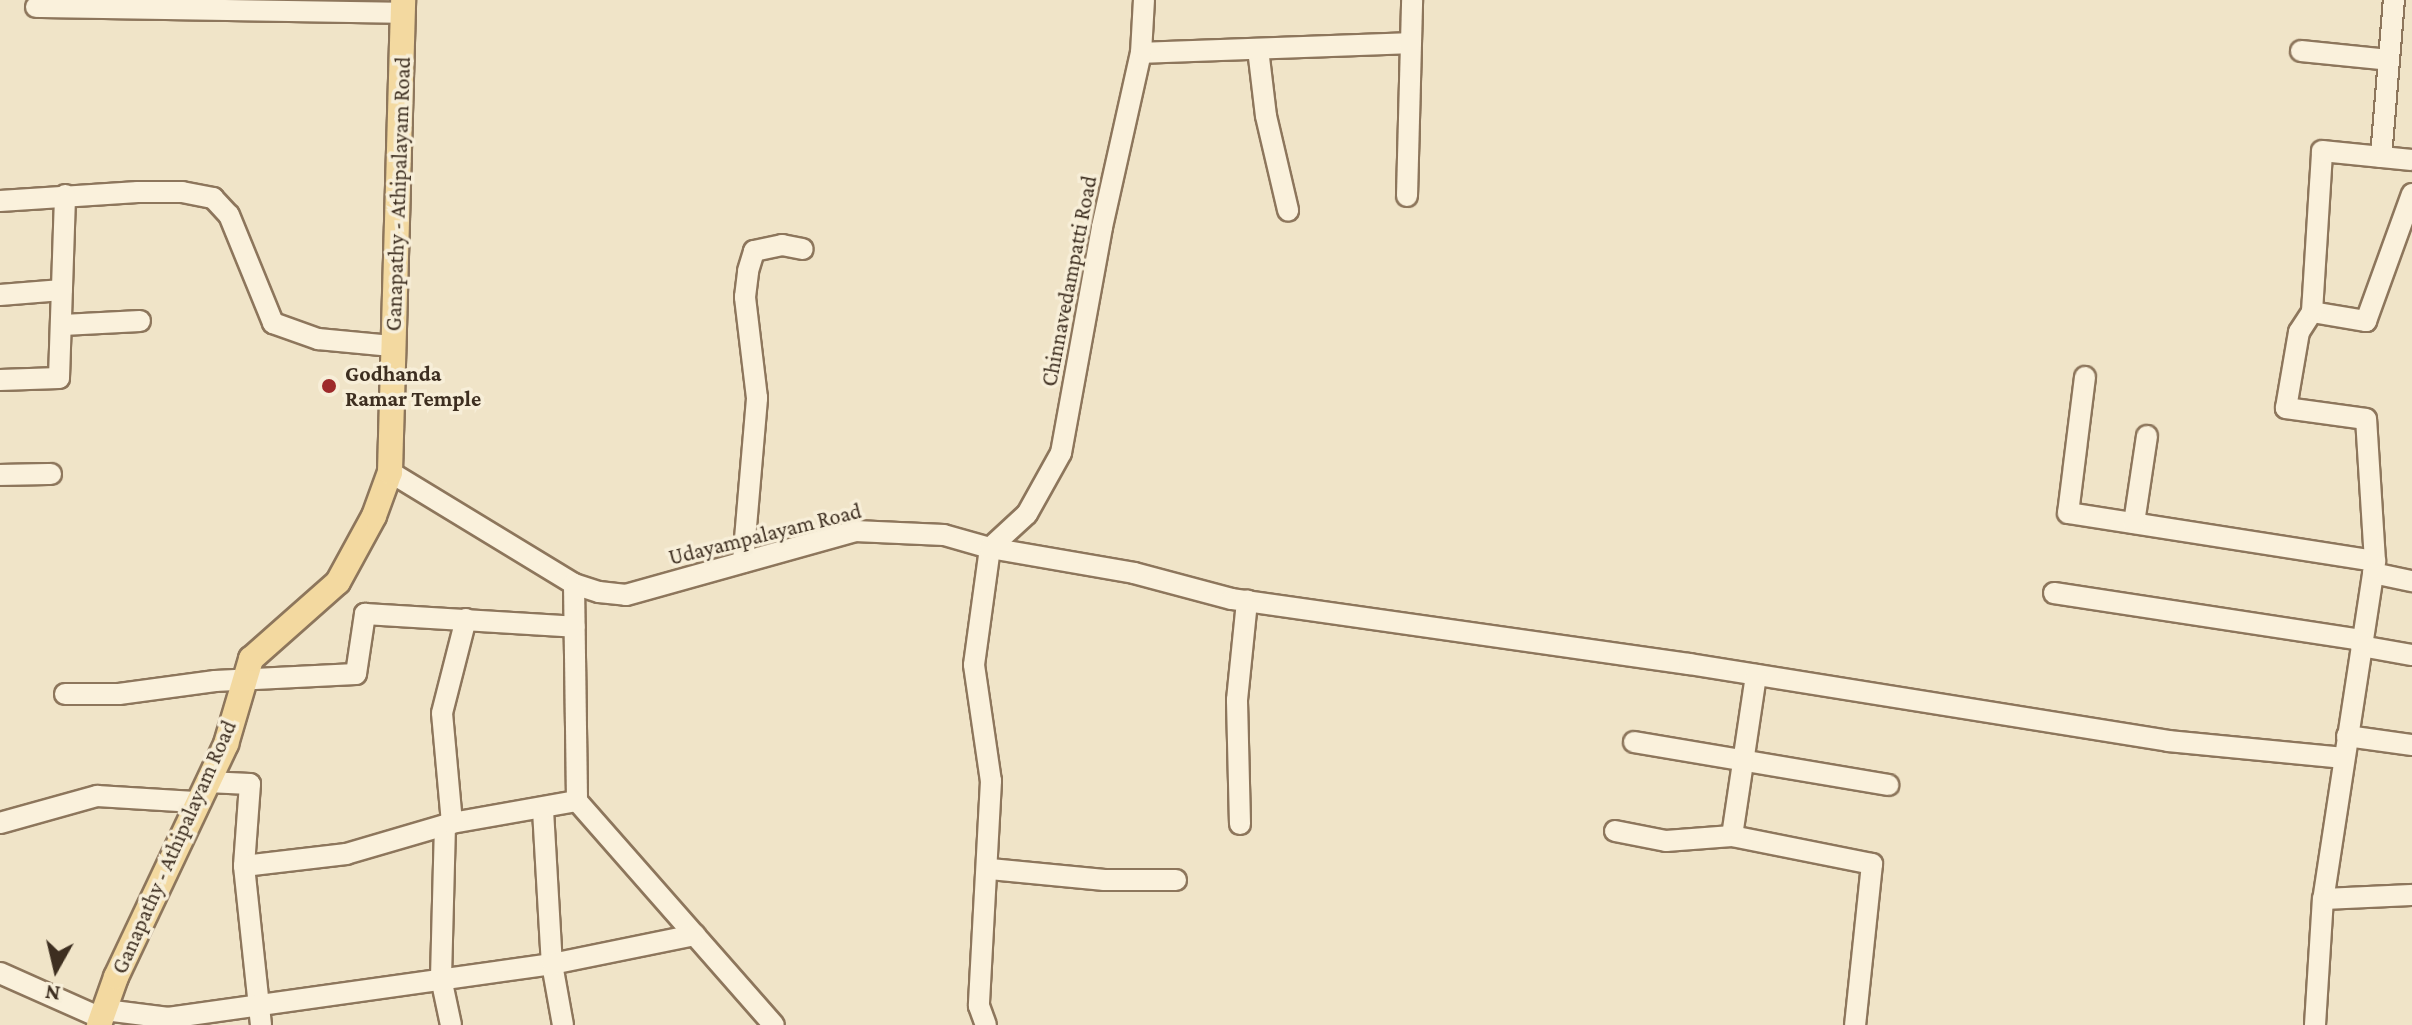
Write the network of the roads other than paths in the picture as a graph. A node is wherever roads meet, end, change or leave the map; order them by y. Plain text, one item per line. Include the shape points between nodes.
1 (1144, 0) edge
2 (1412, 0) edge
3 (2394, 0) edge
4 (403, 6) edge
5 (36, 7) dead end
6 (1411, 43) junction
7 (1258, 49) junction
8 (2301, 51) dead end
9 (1141, 53) junction
10 (2389, 60) junction
11 (2381, 157) junction
12 (2412, 160) edge
13 (2412, 194) edge
14 (65, 195) junction
15 (1407, 196) dead end
16 (0, 201) edge
17 (1288, 210) dead end
18 (803, 249) dead end
19 (62, 290) junction
20 (0, 295) edge
21 (2312, 312) junction
22 (140, 321) dead end
23 (63, 325) junction
24 (392, 346) junction
25 (2085, 377) dead end
26 (0, 380) edge
27 (2147, 436) dead end
28 (390, 472) junction
29 (51, 474) dead end
30 (0, 475) edge
31 (2134, 523) junction
32 (990, 548) junction
33 (743, 562) junction
34 (2374, 567) junction
35 (2412, 581) edge
36 (574, 584) junction
37 (2054, 593) dead end
38 (1247, 601) junction
39 (466, 619) junction
40 (575, 627) junction
41 (2362, 643) junction
42 (2412, 655) edge
43 (1756, 675) junction
44 (244, 680) junction
45 (65, 694) dead end
46 (2347, 736) junction
47 (1634, 742) dead end
48 (2412, 745) edge
49 (2344, 758) junction
50 (1743, 760) junction
51 (1888, 785) dead end
52 (201, 792) junction
53 (577, 801) junction
54 (543, 810) junction
55 (0, 823) edge
56 (448, 824) junction
57 (1240, 824) dead end
58 (1615, 831) dead end
59 (1732, 836) junction
60 (244, 866) junction
61 (990, 869) junction
62 (1176, 880) dead end
63 (2412, 895) edge
64 (2323, 899) junction
65 (695, 935) junction
66 (552, 964) junction
67 (0, 973) edge
68 (441, 978) junction
69 (259, 1015) edge
70 (102, 1018) edge
71 (451, 1025) edge
72 (563, 1025) edge
73 (774, 1025) edge
74 (986, 1025) edge
75 (1855, 1025) edge
76 (2315, 1025) edge

1 - 9 street, Chinnavedampatti Road
2 - 6 street
3 - 10 street
4 - 5 street
4 - 24 main road, Ganapathy - Athipalayam Road via 402,183
6 - 7 street
6 - 15 street
7 - 9 street
7 - 17 street via 1266,116
8 - 10 street
9 - 32 street, Chinnavedampatti Road via 1102,227 1061,453 1027,514
10 - 11 street
11 - 12 street
11 - 21 street via 2322,151
13 - 21 street via 2366,321
14 - 16 street
14 - 19 street
14 - 24 street via 182,192 213,198 229,215 273,323 318,339
18 - 33 street via 782,245 754,251 748,271 745,297 757,398
19 - 20 street
19 - 23 street
21 - 34 street via 2299,332 2286,408 2366,419
22 - 23 street
23 - 26 street via 59,378
24 - 28 main road, Ganapathy - Athipalayam Road
25 - 31 street via 2068,513
27 - 31 street
28 - 36 street, Udayampalayam Road
28 - 44 main road, Ganapathy - Athipalayam Road via 374,516 338,582 260,649
29 - 30 street
31 - 34 street
32 - 33 street, Udayampalayam Road via 944,535 855,531
32 - 38 street, Udayampalayam Road via 1060,558
32 - 61 street via 974,665 991,781
33 - 36 street, Udayampalayam Road via 626,595
34 - 35 street
34 - 41 street
36 - 40 street
37 - 41 street
38 - 43 street, Udayampalayam Road
38 - 57 street via 1237,700
39 - 40 street
39 - 44 street via 365,614 356,674
39 - 56 street via 442,713
40 - 53 street
41 - 42 street
41 - 46 street
43 - 49 street, Udayampalayam Road via 2168,741
43 - 50 street
44 - 45 street via 119,694
44 - 52 main road, Ganapathy - Athipalayam Road via 226,744
46 - 48 street
46 - 49 street
47 - 50 street
49 - 64 street
50 - 51 street
50 - 59 street
52 - 55 street via 97,796
52 - 60 street via 250,784
52 - 70 main road, Ganapathy - Athipalayam Road
53 - 54 street
53 - 65 street
54 - 56 street
54 - 66 street
56 - 60 street via 346,854
56 - 68 street
58 - 59 street via 1666,841
59 - 75 street via 1872,864
60 - 69 street
61 - 62 street via 1104,880
61 - 74 street via 979,1006
63 - 64 street
64 - 76 street
65 - 66 street
65 - 73 street
66 - 68 street
66 - 72 street
67 - 70 street
68 - 69 street
68 - 71 street
69 - 70 street

